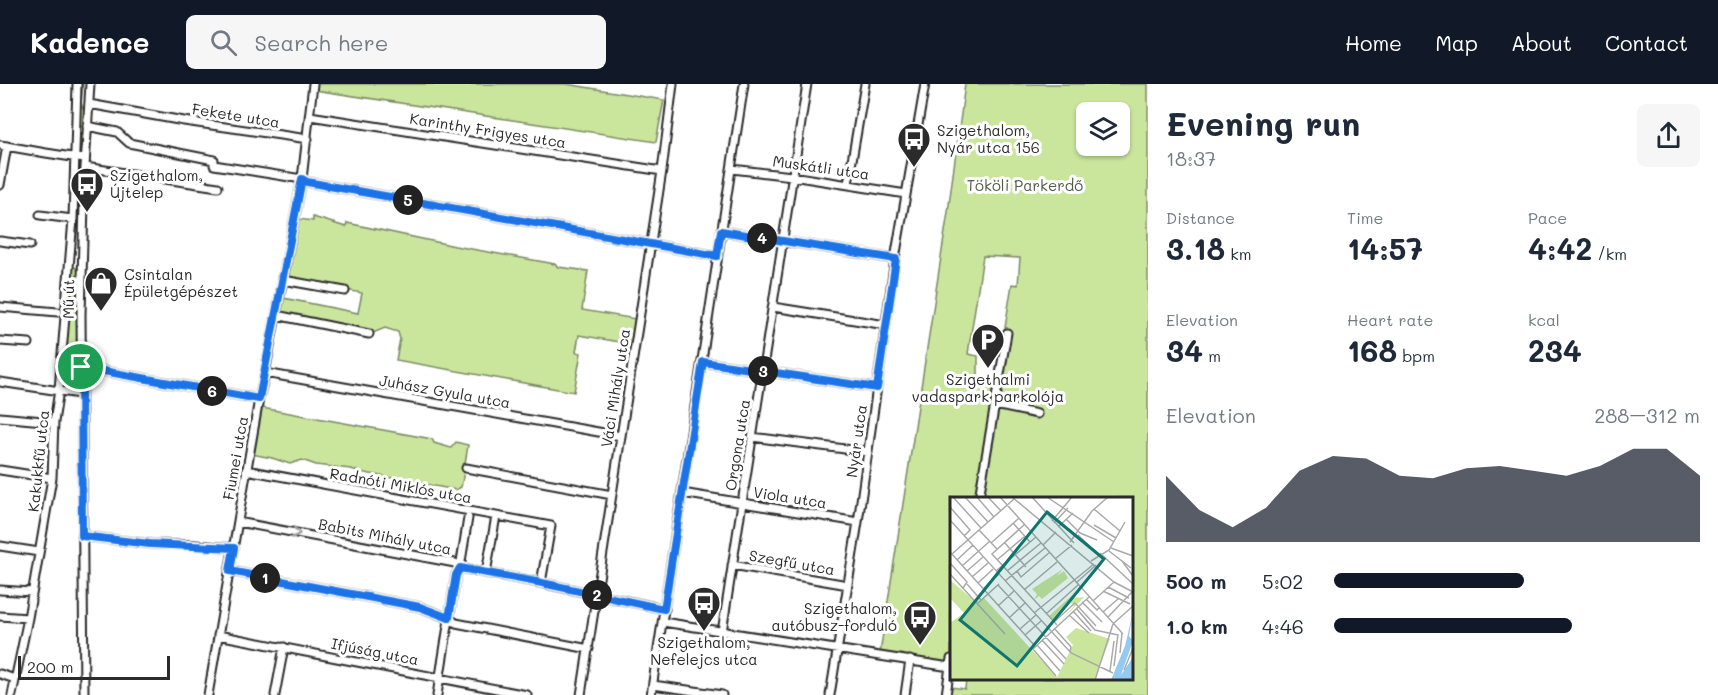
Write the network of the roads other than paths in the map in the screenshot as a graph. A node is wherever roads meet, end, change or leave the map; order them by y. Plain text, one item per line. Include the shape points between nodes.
1 (77, 84) edge
2 (90, 84) edge
3 (312, 84) edge
4 (673, 84) edge
5 (744, 84) edge
6 (807, 84) edge
7 (865, 84) edge
8 (925, 84) edge
9 (89, 107) junction
10 (76, 109) junction
11 (310, 116) junction
12 (87, 126) junction
13 (308, 139) junction
14 (3, 145) edge
15 (74, 158) junction
16 (85, 159) junction
17 (85, 167) junction
18 (732, 169) junction
19 (662, 171) junction
20 (792, 176) junction
21 (302, 179) junction
22 (848, 184) junction
23 (0, 185) edge
24 (218, 188) dead end
25 (906, 194) junction
26 (40, 215) dead end
27 (73, 219) junction
28 (721, 231) junction
29 (0, 241) edge
30 (783, 242) junction
31 (30, 245) dead end
32 (651, 245) junction
33 (717, 256) junction
34 (896, 259) junction
35 (283, 280) junction
36 (345, 291) dead end
37 (0, 307) edge
38 (773, 307) junction
39 (58, 312) dead end
40 (276, 315) junction
41 (886, 324) junction
42 (369, 333) dead end
43 (1007, 333) dead end
44 (0, 341) edge
45 (29, 343) dead end
46 (703, 362) junction
47 (81, 367) junction
48 (762, 371) junction
49 (265, 373) junction
50 (0, 382) edge
51 (877, 388) junction
52 (59, 390) junction
53 (80, 394) junction
54 (259, 399) junction
55 (995, 405) junction
56 (1037, 414) dead end
57 (0, 417) edge
58 (54, 422) junction
59 (621, 436) junction
60 (752, 437) junction
61 (868, 452) junction
62 (466, 468) dead end
63 (0, 470) edge
64 (246, 470) junction
65 (52, 478) junction
66 (682, 493) junction
67 (612, 495) junction
68 (979, 497) edge
69 (741, 503) junction
70 (496, 516) junction
71 (468, 518) dead end
72 (238, 522) junction
73 (858, 522) junction
74 (82, 536) junction
75 (0, 546) edge
76 (234, 548) junction
77 (39, 552) junction
78 (732, 565) junction
79 (460, 568) junction
80 (230, 571) junction
81 (486, 573) junction
82 (542, 583) junction
83 (848, 585) junction
84 (0, 590) edge
85 (32, 592) junction
86 (598, 595) junction
87 (664, 609) junction
88 (0, 616) edge
89 (28, 618) junction
90 (449, 618) junction
91 (663, 622) junction
92 (722, 632) junction
93 (218, 635) junction
94 (284, 647) junction
95 (838, 648) junction
96 (589, 649) junction
97 (910, 660) junction
98 (950, 663) edge
99 (950, 669) edge
100 (0, 674) edge
101 (440, 678) junction
102 (15, 679) junction
103 (653, 686) junction
104 (12, 695) edge
105 (84, 695) edge
106 (208, 695) edge
107 (275, 695) edge
108 (437, 695) edge
109 (527, 695) edge
110 (581, 695) edge
111 (651, 695) edge
112 (722, 695) edge
113 (831, 695) edge
114 (905, 695) edge
115 (946, 695) edge

1 - 10 street, Kakukkfű utca
2 - 9 street, Mű út
3 - 11 street, Fiumei utca
4 - 19 street, Váci Mihály utca
5 - 18 street
6 - 20 street, Orgona utca
7 - 22 street
8 - 25 street, Nyár utca
9 - 10 street, Fekete utca
9 - 12 street, Mű út
9 - 13 street, Fekete utca
10 - 15 street, Kakukkfű utca
11 - 13 street, Fiumei utca
11 - 19 street, Karinthy Frigyes utca
12 - 16 street, Mű út
12 - 21 street via 117,132 129,143 214,159 214,165
13 - 21 street, Fiumei utca
14 - 15 street
14 - 23 street
15 - 16 street
15 - 27 street, Kakukkfű utca
16 - 17 street, Mű út
17 - 24 street
17 - 47 street, Mű út
18 - 20 street, Muskátli utca
18 - 28 street
19 - 32 street, Váci Mihály utca
20 - 22 street, Muskátli utca
20 - 30 street, Orgona utca
21 - 32 street
21 - 35 street, Fiumei utca
22 - 25 street, Muskátli utca
25 - 34 street, Nyár utca
26 - 27 street
27 - 52 street, Kakukkfű utca
28 - 30 street
28 - 33 street
29 - 31 street
30 - 34 street
30 - 38 street, Orgona utca
32 - 33 street
32 - 59 street, Váci Mihály utca
33 - 46 street
34 - 41 street, Nyár utca
35 - 36 street
35 - 40 street, Fiumei utca
37 - 39 street
38 - 41 street
38 - 48 street, Orgona utca
40 - 42 street
40 - 49 street, Fiumei utca
41 - 51 street, Nyár utca
43 - 55 street
44 - 45 street
46 - 48 street
46 - 66 street
47 - 53 street, Mű út
47 - 54 street
48 - 51 street
48 - 60 street, Orgona utca
49 - 54 street, Fiumei utca
49 - 59 street, Juhász Gyula utca
50 - 52 street
51 - 61 street, Nyár utca
52 - 53 street
52 - 58 street, Kakukkfű utca
53 - 74 street, Mű út
54 - 64 street, Fiumei utca
55 - 56 street
55 - 68 street
57 - 58 street
58 - 65 street, Kakukkfű utca
59 - 67 street, Váci Mihály utca
60 - 61 street
60 - 69 street, Orgona utca
61 - 73 street, Nyár utca
62 - 67 street
63 - 65 street
64 - 70 street, Radnóti Miklós utca
64 - 72 street, Fiumei utca
65 - 77 street, Kakukkfű utca
66 - 69 street, Viola utca
66 - 87 street
67 - 86 street, Váci Mihály utca
69 - 73 street, Viola utca
69 - 78 street, Orgona utca
70 - 81 street
70 - 82 street, Radnóti Miklós utca via 551,526
71 - 79 street
72 - 76 street, Fiumei utca
72 -> 79 street, Babits Mihály utca via 455,562
73 - 83 street, Nyár utca
74 - 76 street
74 - 105 street, Mű út
75 - 77 street
76 - 80 street, Fiumei utca
77 - 85 street, Kakukkfű utca
78 - 83 street, Szegfű utca
78 - 92 street, Orgona utca
79 - 81 street, Babits Mihály utca
79 - 90 street
80 - 90 street via 420,607
80 - 93 street, Fiumei utca
81 - 82 street, Babits Mihály utca
82 - 86 street, Babits Mihály utca
83 - 95 street, Nyár utca
84 - 85 street
85 - 89 street, Kakukkfű utca
86 - 87 street, Babits Mihály utca
86 - 96 street, Váci Mihály utca
87 - 91 street
88 - 89 street
89 - 102 street, Kakukkfű utca
90 - 96 street
90 - 101 street
91 - 92 street
91 - 103 street
92 - 95 street
93 - 94 street, Ifjúság utca
93 - 106 street, Fiumei utca
94 - 101 street, Ifjúság utca
94 - 107 street
95 - 97 street
95 - 113 street, Nyár utca
96 - 110 street, Váci Mihály utca
97 - 98 street
97 - 114 street
99 - 115 street
100 - 102 street
101 - 108 street
101 - 109 street, Ifjúság utca
102 - 104 street, Kakukkfű utca
103 - 111 street
103 - 112 street

